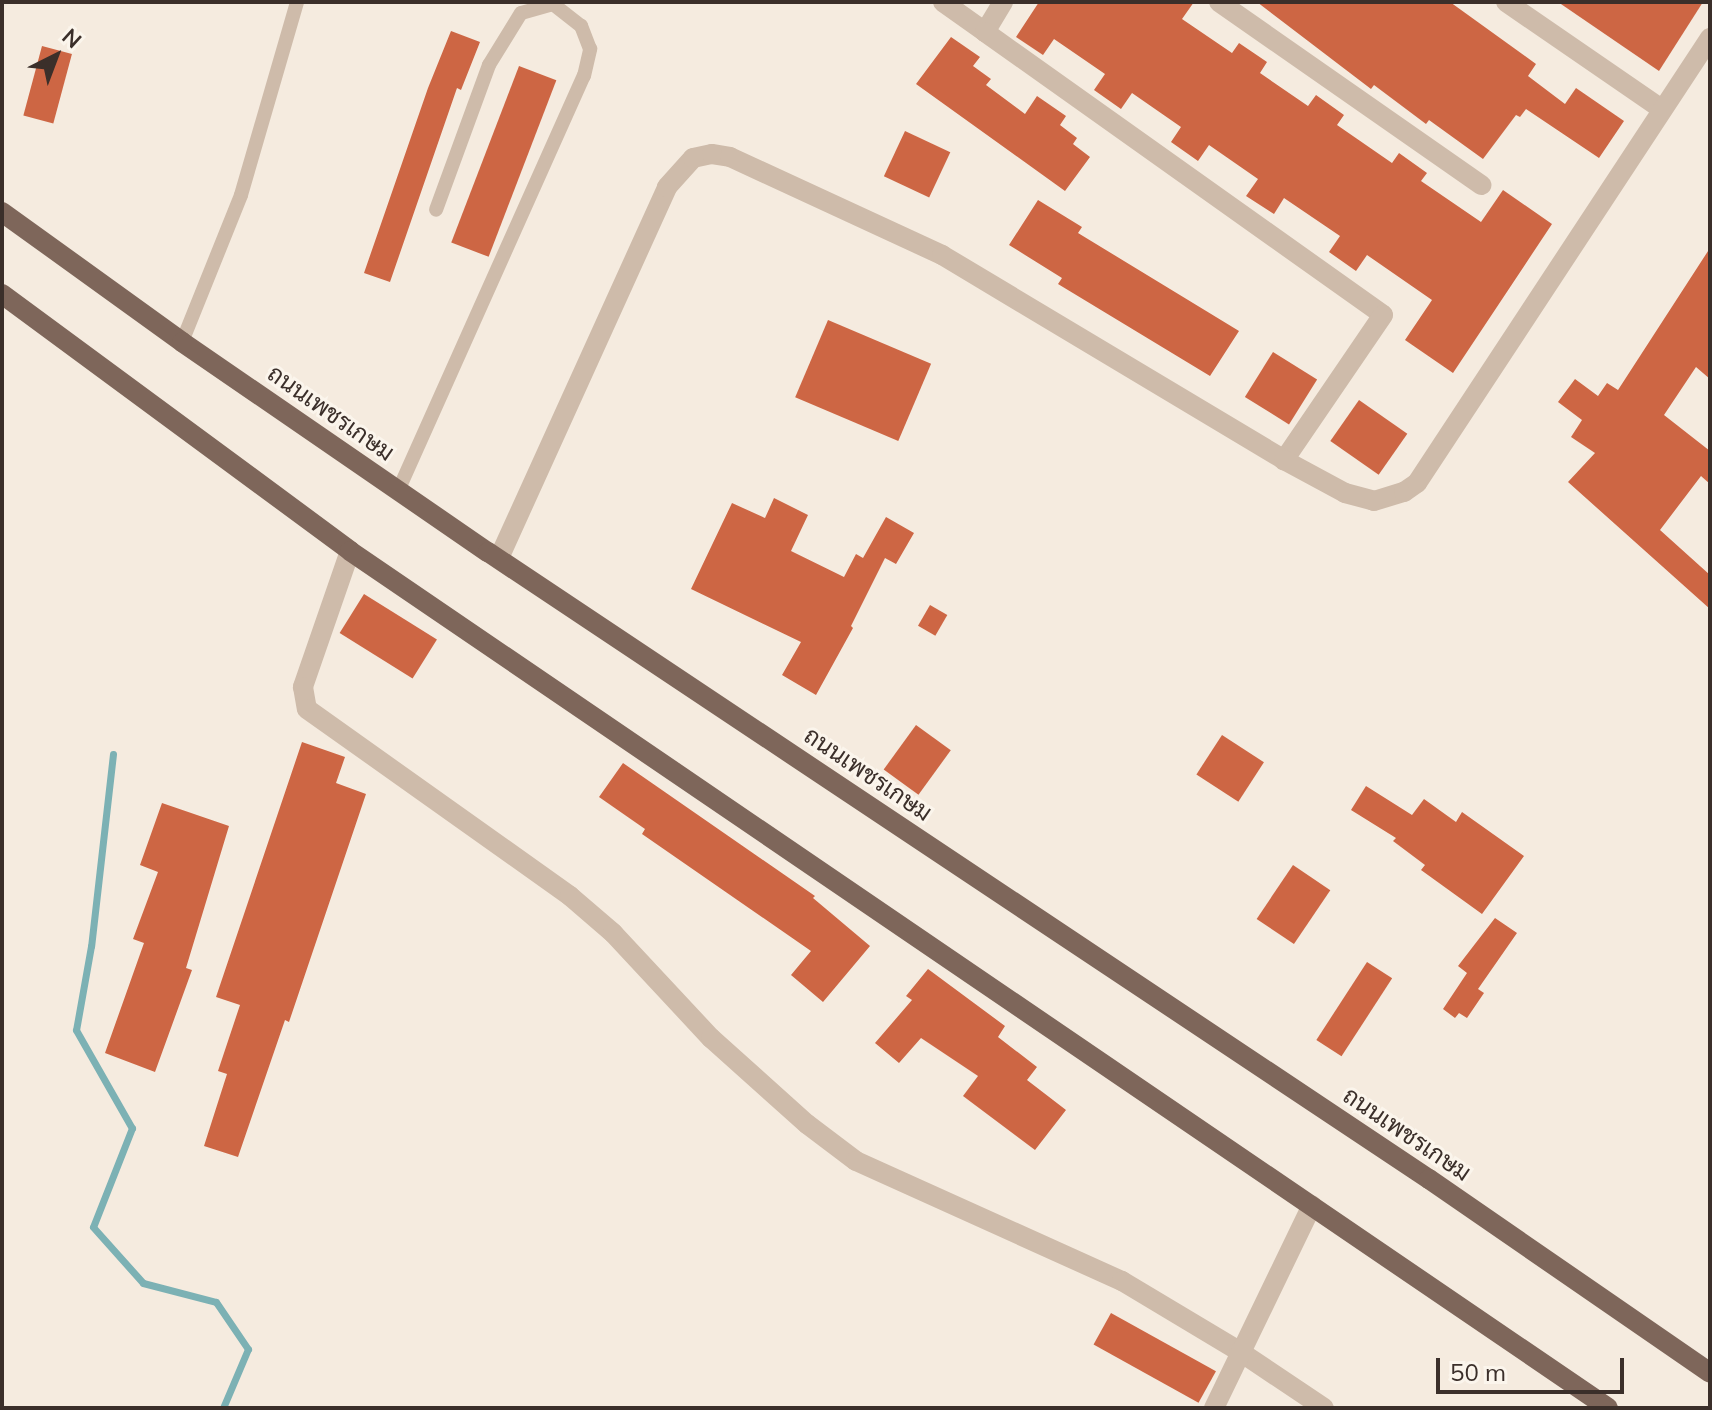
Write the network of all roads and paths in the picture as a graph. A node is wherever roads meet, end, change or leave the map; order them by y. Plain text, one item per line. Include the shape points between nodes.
1 (297, 2) edge
2 (943, 2) edge
3 (1003, 2) edge
4 (1219, 2) edge
5 (1506, 2) edge
6 (985, 32) junction
7 (1710, 38) edge
8 (1660, 108) junction
9 (1481, 185) dead end
10 (436, 210) dead end
11 (2, 212) edge
12 (2, 294) edge
13 (182, 342) junction
14 (1284, 460) junction
15 (398, 491) junction
16 (350, 551) junction
17 (499, 558) junction
18 (1312, 1205) junction
19 (1239, 1351) junction
20 (1710, 1373) edge
21 (1214, 1408) edge
22 (1324, 1408) edge
23 (1608, 1408) edge

1 - 13 lane via 241,195
2 - 6 street
3 - 6 street
4 - 9 street
5 - 8 street
6 - 14 street via 1383,315
7 - 8 street
8 - 14 street via 1417,483 1374,501 1345,493
10 - 15 lane via 489,65 521,13 553,4 581,26 590,49 584,76
11 - 13 main road, ถนนเพชรเกษม
12 - 16 main road
13 - 15 main road, ถนนเพชรเกษม
14 - 17 street via 942,255 730,157 712,154 693,158 667,187
15 - 17 main road, ถนนเพชรเกษม
16 - 18 main road
16 - 19 street via 303,687 307,709 570,896 613,933 711,1038 856,1161 1122,1281
17 - 20 main road, ถนนเพชรเกษม via 1429,1179
18 - 19 street
18 - 23 main road
19 - 21 street
19 - 22 street

